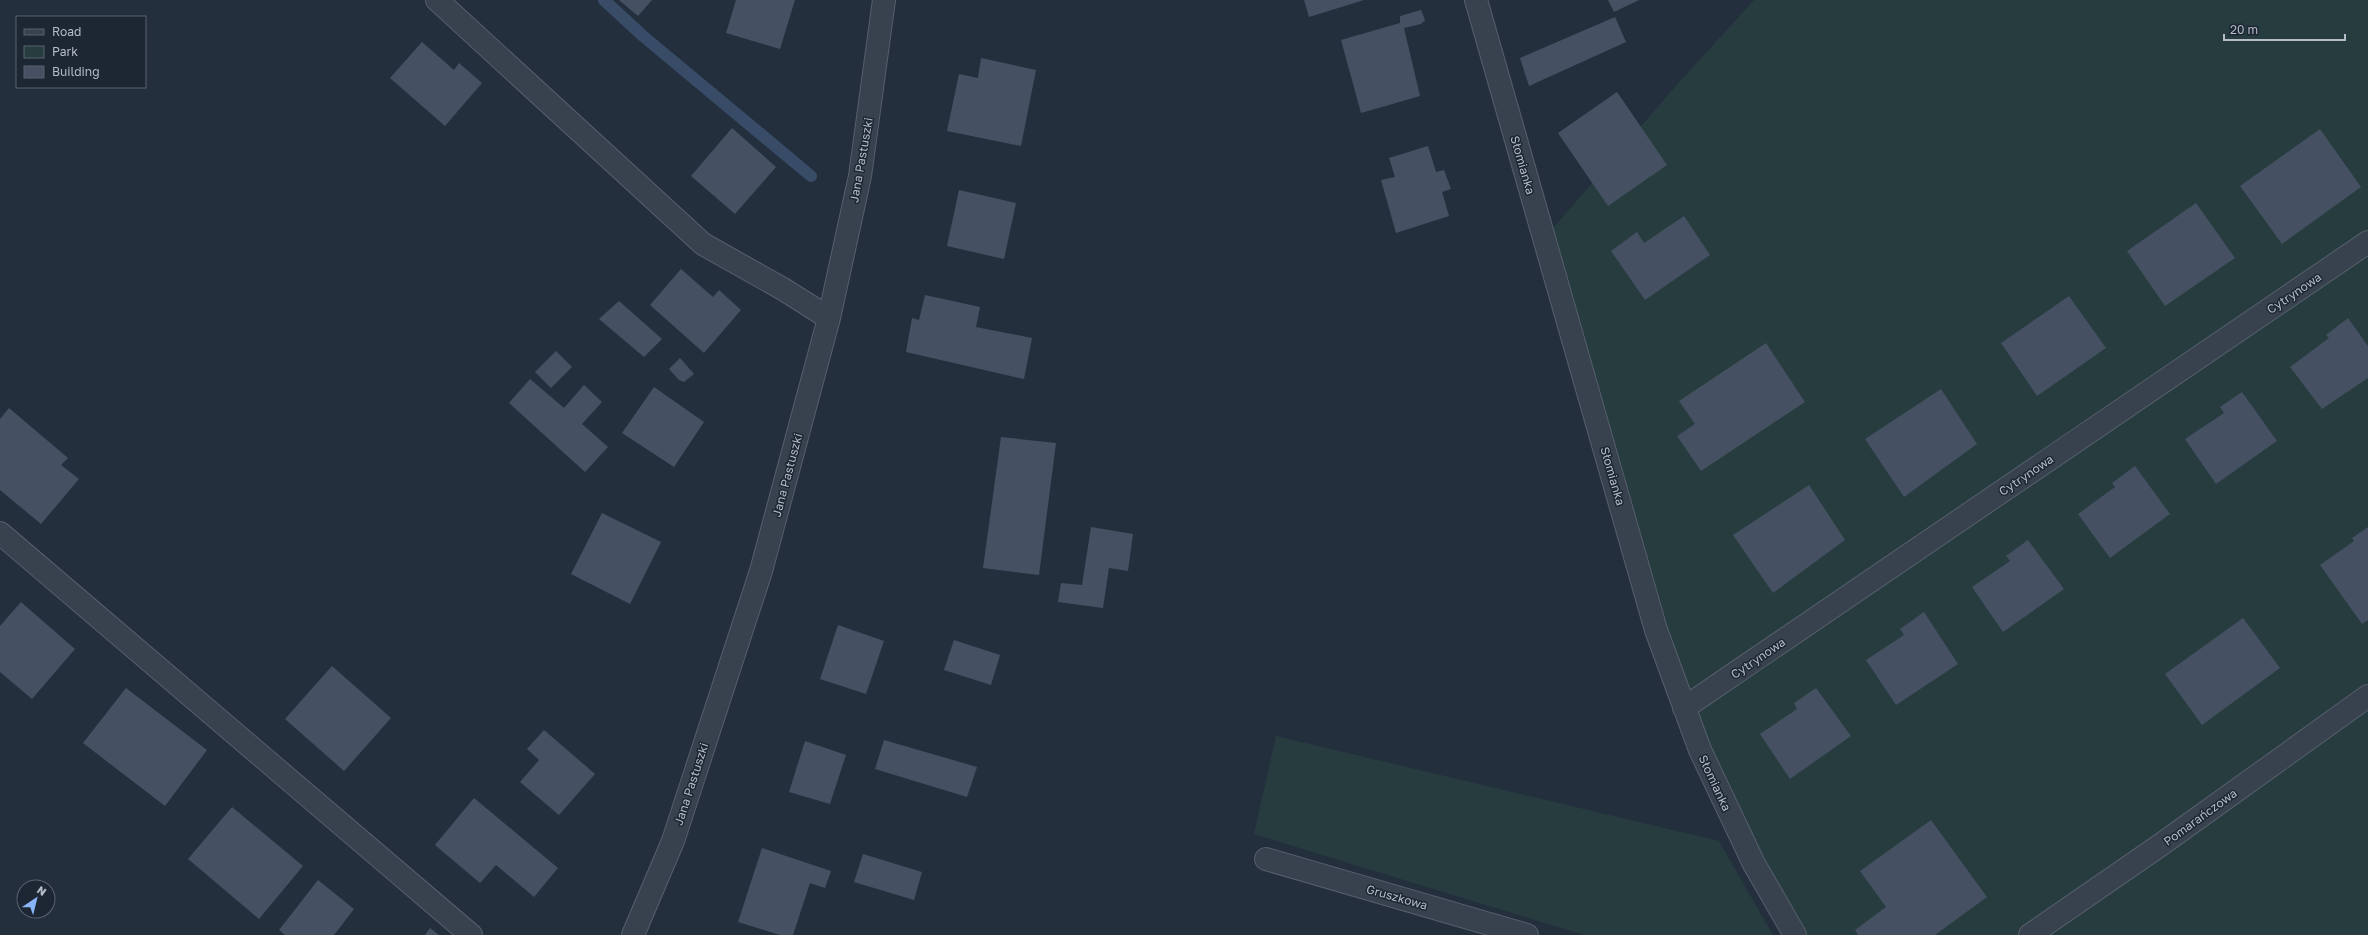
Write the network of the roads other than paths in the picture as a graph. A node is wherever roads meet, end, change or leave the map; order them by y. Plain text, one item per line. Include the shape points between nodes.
1 (437, 0) edge
2 (884, 0) edge
3 (1476, 0) edge
4 (2368, 242) edge
5 (829, 318) junction
6 (0, 533) edge
7 (2368, 696) edge
8 (1684, 708) junction
9 (1266, 859) dead end
10 (471, 935) edge
11 (633, 935) edge
12 (1527, 935) edge
13 (1795, 935) edge
14 (2030, 935) edge

1 - 5 street via 703,244
2 - 5 street, Jana Pastuszki via 860,176
3 - 8 street, Słomianka via 1656,630
4 - 8 street, Cytrynowa
5 - 11 street, Jana Pastuszki via 761,571 673,840
6 - 10 street
7 - 14 street, Pomarańczowa
8 - 13 street, Słomianka via 1700,750 1754,864
9 - 12 street, Gruszkowa

